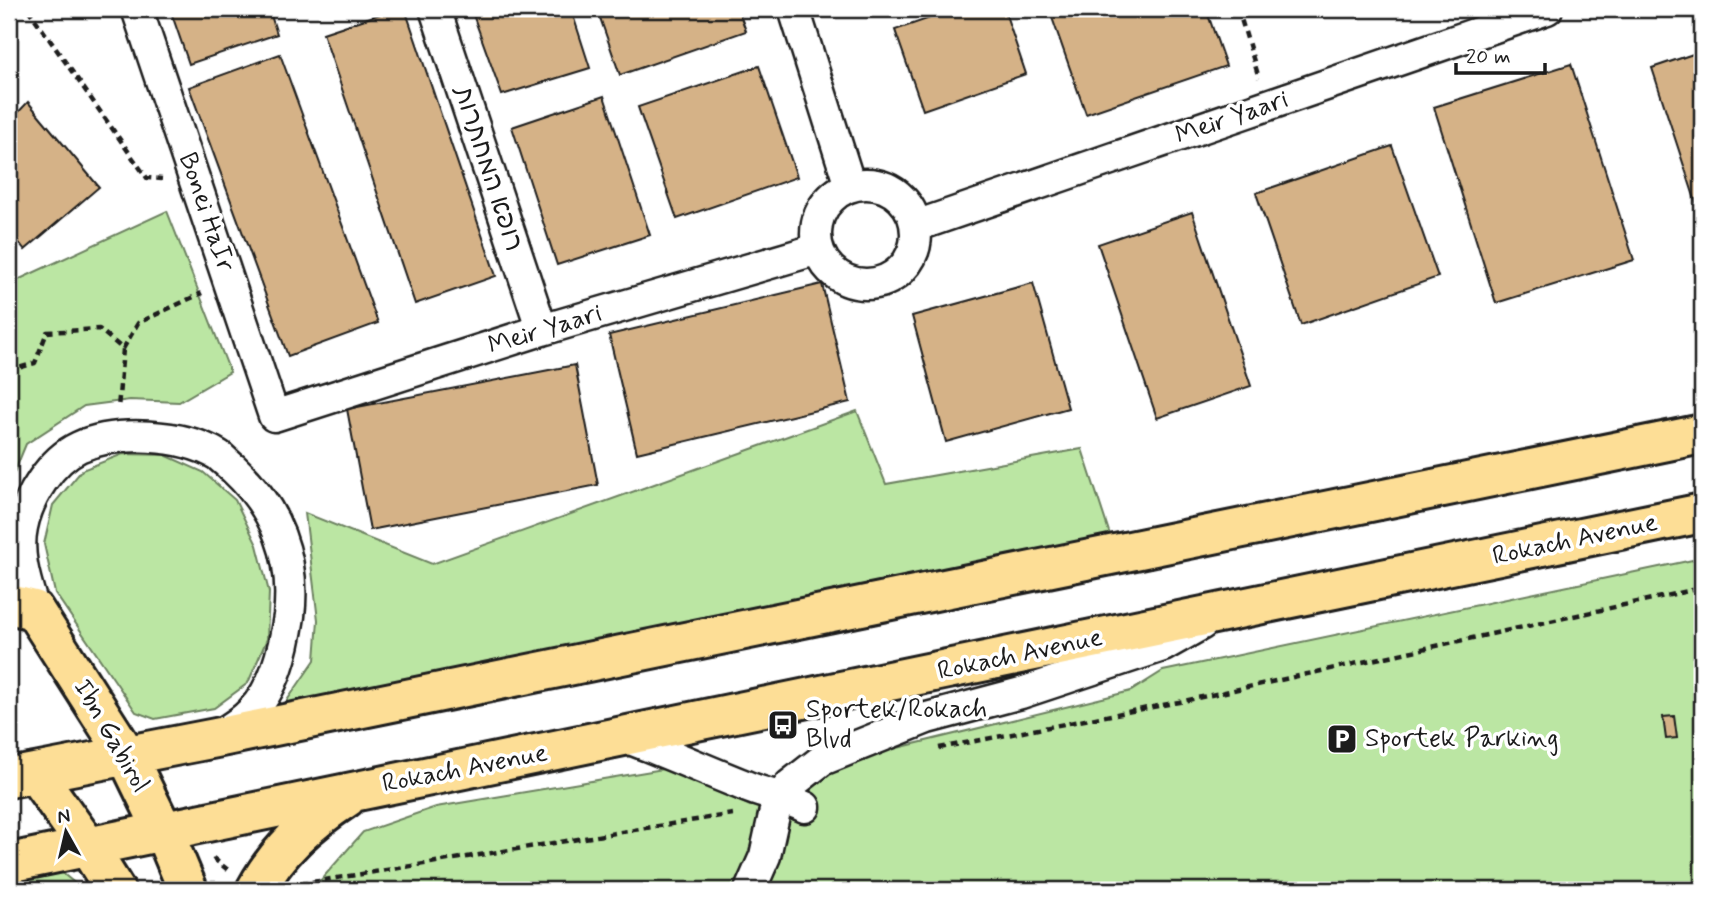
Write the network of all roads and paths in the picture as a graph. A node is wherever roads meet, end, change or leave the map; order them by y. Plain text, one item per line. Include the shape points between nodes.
1 (28, 9) edge
2 (137, 9) edge
3 (435, 9) edge
4 (794, 9) edge
5 (1238, 9) edge
6 (1547, 9) edge
7 (1267, 106) junction
8 (195, 182) junction
9 (850, 186) junction
10 (916, 226) junction
11 (818, 249) junction
12 (229, 280) junction
13 (541, 330) junction
14 (123, 349) junction
15 (9, 371) edge
16 (274, 416) joint
17 (1702, 434) edge
18 (118, 437) junction
19 (1702, 513) edge
20 (1702, 588) edge
21 (21, 607) edge
22 (1221, 614) junction
23 (625, 737) junction
24 (216, 738) junction
25 (933, 749) dead end
26 (126, 754) junction
27 (22, 776) edge
28 (356, 791) junction
29 (786, 807) junction
30 (163, 830) junction
31 (88, 847) junction
32 (9, 863) edge
33 (321, 880) junction
34 (115, 890) edge
35 (188, 890) edge
36 (256, 890) edge
37 (291, 890) edge
38 (312, 890) edge
39 (750, 890) edge

1 - 8 path via 147,178
2 - 8 street, Bonei HaIr
3 - 13 street, רופא המחתרות
4 - 9 street
5 - 7 path
6 - 7 street, Meir Yaari
7 - 10 street, Meir Yaari
8 - 12 street, Bonei HaIr
9 - 10 street via 868,183 885,187 899,196
9 - 11 street via 825,205 818,219
10 - 11 street via 916,242 900,271 870,284 838,275
11 - 13 street, Meir Yaari
12 - 14 path via 138,323
12 - 16 street, Bonei HaIr
13 - 16 street, Meir Yaari
14 - 15 path via 99,329 47,332 35,363
14 - 18 path
17 - 24 main road
18 - 21 street via 79,447 54,466 34,495 21,527
18 - 24 street via 180,440 218,455 253,487 274,517 286,556 291,598 285,642 271,683 251,713
19 - 22 main road, Rokach Avenue
20 - 25 path via 1179,702
21 - 26 main road, Ibn Gabirol
22 - 23 main road, Rokach Avenue
22 - 29 street via 1163,646 1021,693 927,718 822,760 790,785
23 - 28 main road, Rokach Avenue
23 - 29 street
24 - 26 main road
26 - 27 main road
26 - 30 main road, Ibn Gabirol
27 - 31 main road
28 - 30 main road, Rokach Avenue
28 - 36 main road via 286,845
29 - 33 path
29 - 39 street
30 - 31 main road, Rokach Avenue
30 - 35 main road, Ibn Gabirol
31 - 32 main road, Rokach Avenue
31 - 34 main road
33 - 37 path
33 - 38 path

